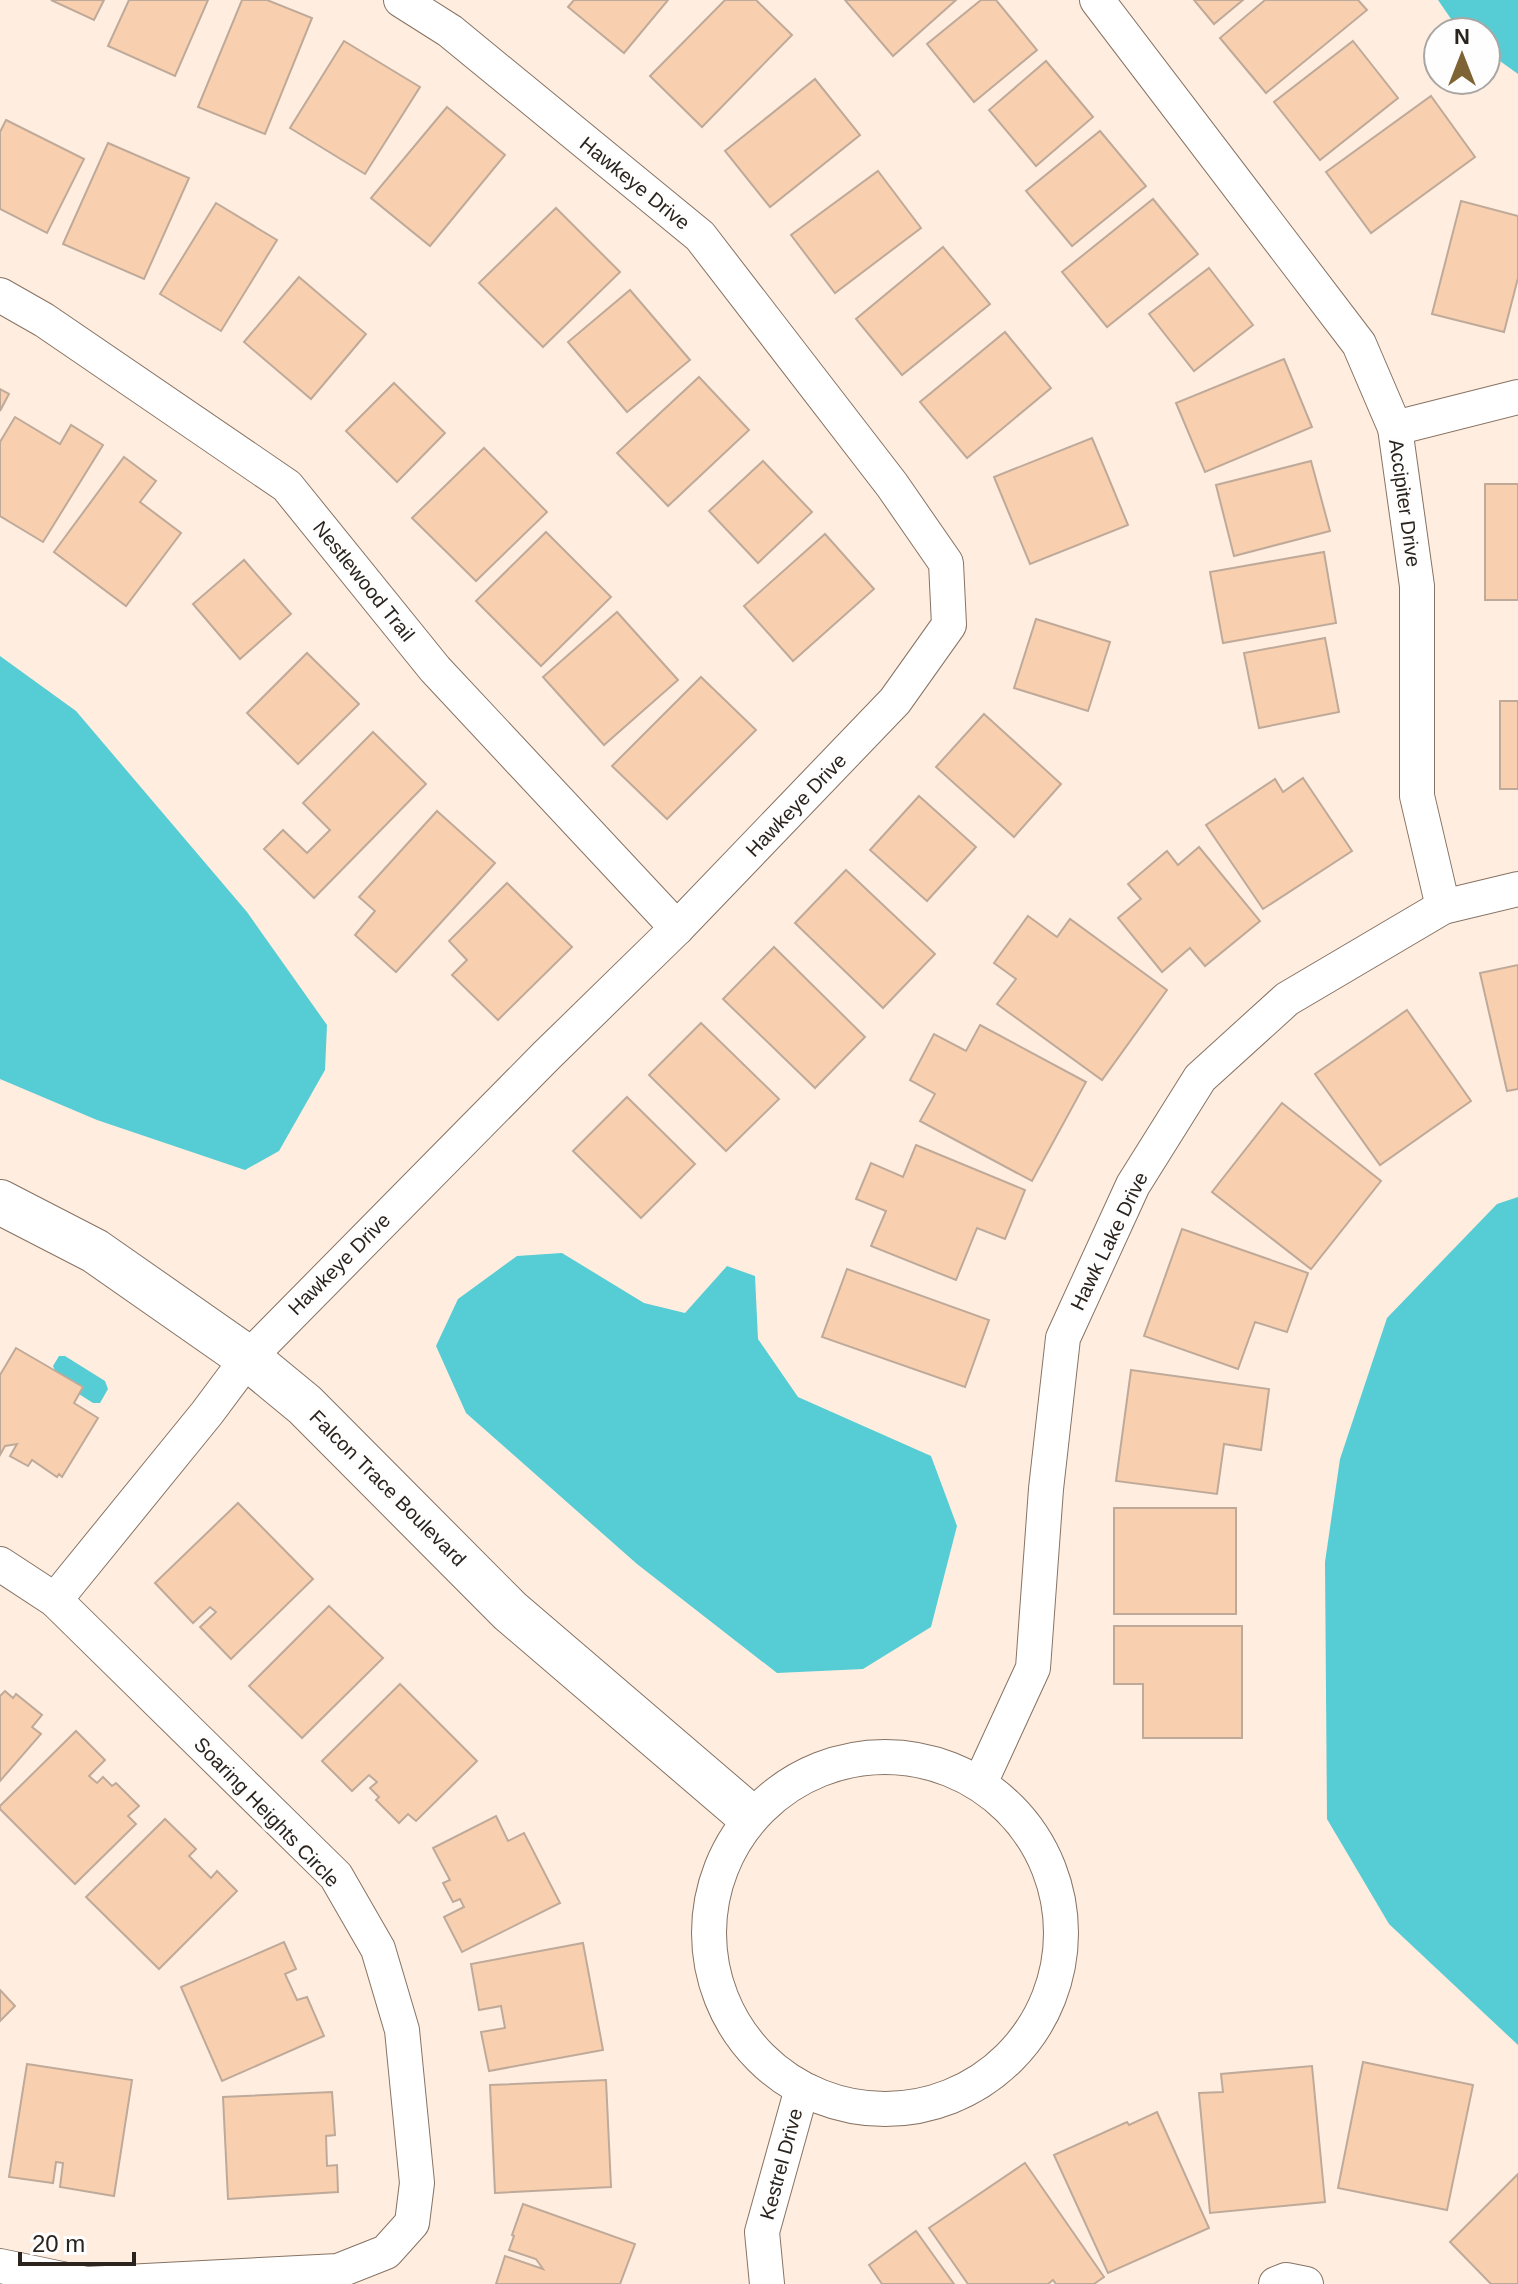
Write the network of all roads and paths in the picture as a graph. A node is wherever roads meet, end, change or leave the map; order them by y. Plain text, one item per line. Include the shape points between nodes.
1 (401, 0) edge
2 (1097, 0) edge
3 (0, 295) edge
4 (1518, 397) edge
5 (1395, 428) junction
6 (1518, 889) edge
7 (1443, 907) junction
8 (677, 928) junction
9 (0, 1202) edge
10 (248, 1358) junction
11 (0, 1564) edge
12 (55, 1600) junction
13 (981, 1781) junction
14 (747, 1814) junction
15 (801, 2092) junction
16 (0, 2266) edge
17 (86, 2284) edge
18 (767, 2284) edge
19 (1276, 2284) edge
20 (1306, 2284) edge

1 - 8 street, Hawkeye Drive via 450,31 700,236 946,563 949,625 895,701
2 - 5 street, Accipiter Drive via 1359,344
3 - 8 street, Nestlewood Trail via 287,486 435,669
4 - 5 street
5 - 7 street, Accipiter Drive via 1417,586 1417,796
6 - 7 street, Hawk Lake Drive
7 - 13 street, Hawk Lake Drive via 1287,999 1200,1078 1133,1185 1063,1338 1033,1668
8 - 10 street, Hawkeye Drive
9 - 10 street, Falcon Trace Boulevard via 95,1251
10 - 12 street, Hawkeye Drive
10 - 14 street, Falcon Trace Boulevard via 305,1405 510,1611
11 - 12 street, Soaring Heights Circle
12 - 17 street, Soaring Heights Circle via 336,1876 378,1949 402,2030 417,2183 412,2223 386,2252 338,2271
13 - 14 street via 931,1762 843,1759
13 - 15 street via 1018,1812 1045,1852 1061,1914 1055,1988 1031,2034 1005,2066 951,2095 876,2108
14 - 15 street via 716,1879 706,1937 722,2004 748,2052
15 - 18 street, Kestrel Drive via 762,2232
16 - 17 street, Soaring Heights Circle
19 - 20 street

